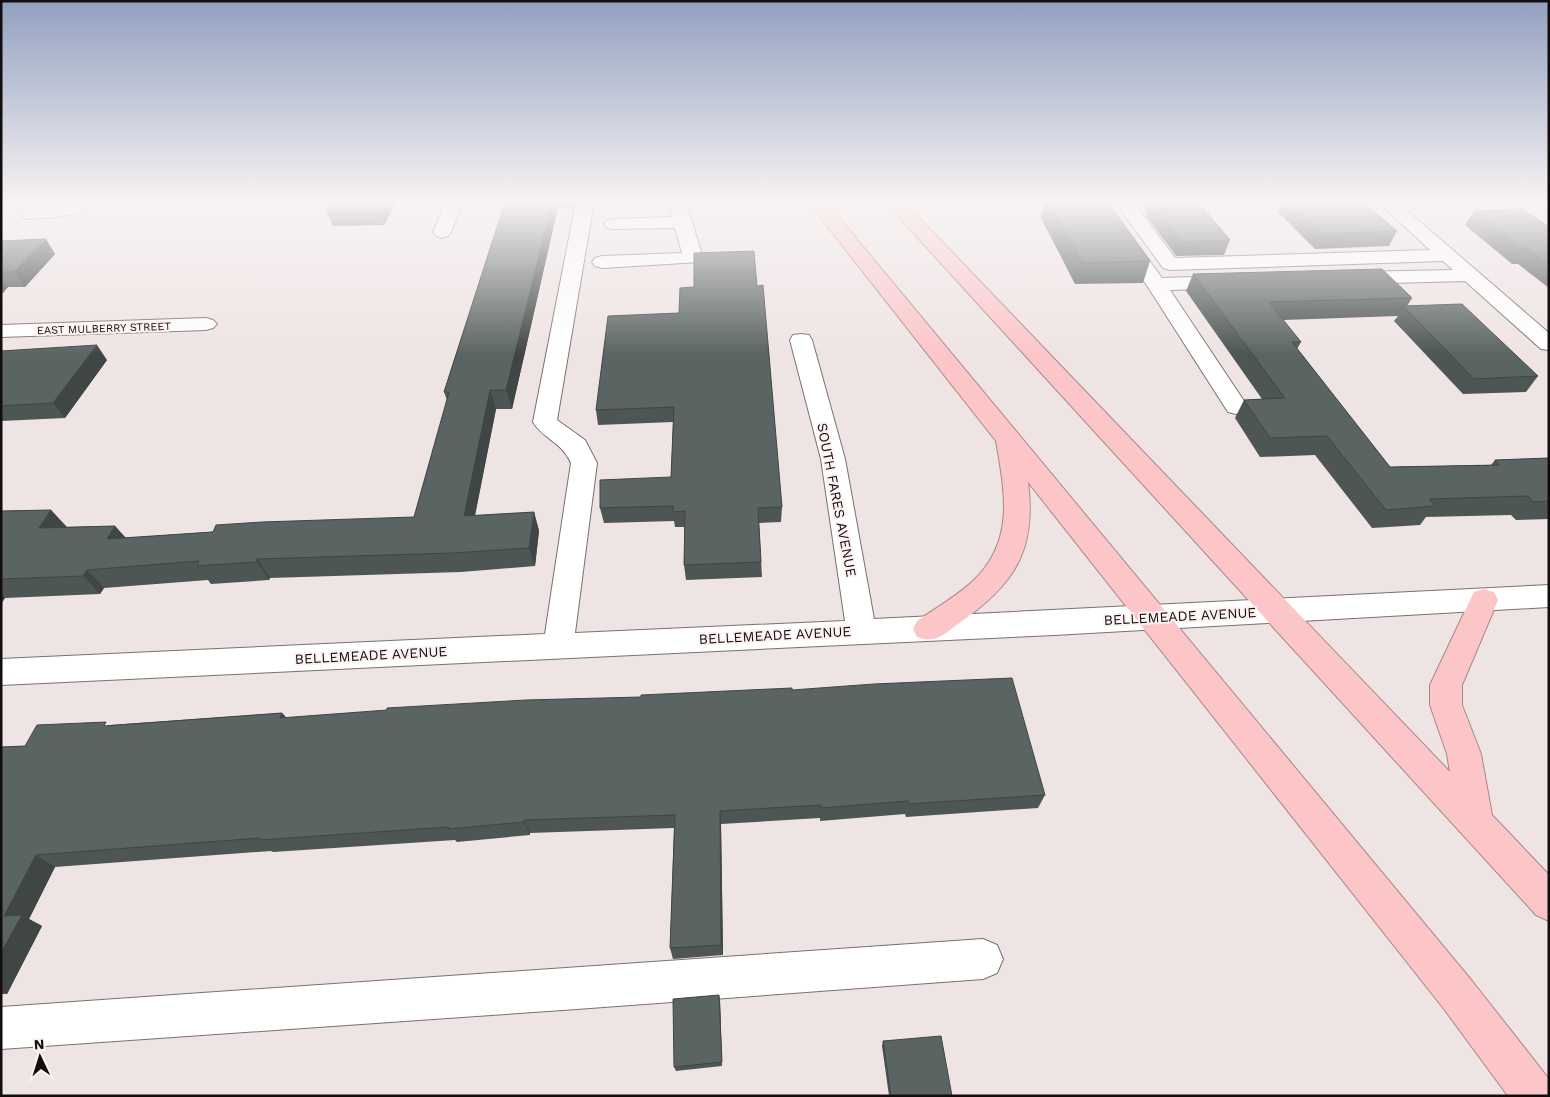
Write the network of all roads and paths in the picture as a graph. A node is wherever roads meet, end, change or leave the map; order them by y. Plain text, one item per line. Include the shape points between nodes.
1 (576, 253) edge
2 (692, 253) edge
3 (859, 253) edge
4 (942, 253) edge
5 (1134, 253) edge
6 (1162, 253) edge
7 (1448, 255) joint
8 (602, 262) dead end
9 (1470, 275) junction
10 (1333, 279) edge
11 (1244, 282) edge
12 (1156, 284) junction
13 (206, 324) dead end
14 (1, 331) edge
15 (801, 340) dead end
16 (1549, 344) edge
17 (1236, 407) dead end
18 (1008, 436) junction
19 (1549, 596) edge
20 (1484, 600) junction
21 (1274, 610) junction
22 (1154, 617) junction
23 (928, 629) junction
24 (861, 631) junction
25 (558, 646) junction
26 (1, 672) edge
27 (1476, 825) junction
28 (1549, 902) edge
29 (983, 959) dead end
30 (1, 1028) edge
31 (1535, 1096) edge

1 - 25 street via 545,422 576,446 584,463
2 - 8 street via 693,258
3 - 18 highway
4 - 21 highway
5 - 12 street
6 - 7 street via 1170,264
7 - 9 street
9 - 10 street
9 - 16 street
11 - 12 street
12 - 17 street
13 - 14 street, EAST MULBERRY STREET
15 - 24 street, SOUTH FARES AVENUE via 832,459
18 - 22 highway
18 - 23 highway via 1016,482 1018,518 1015,539 1005,562 983,589
19 - 20 street, BELLEMEADE AVENUE
20 - 21 street, BELLEMEADE AVENUE
20 - 27 highway via 1446,685 1446,705 1464,754
21 - 22 street, BELLEMEADE AVENUE
21 - 27 highway
22 - 23 street, BELLEMEADE AVENUE
22 - 31 highway via 1458,995
23 - 24 street, BELLEMEADE AVENUE
24 - 25 street, BELLEMEADE AVENUE
25 - 26 street, BELLEMEADE AVENUE
27 - 28 highway
29 - 30 street

